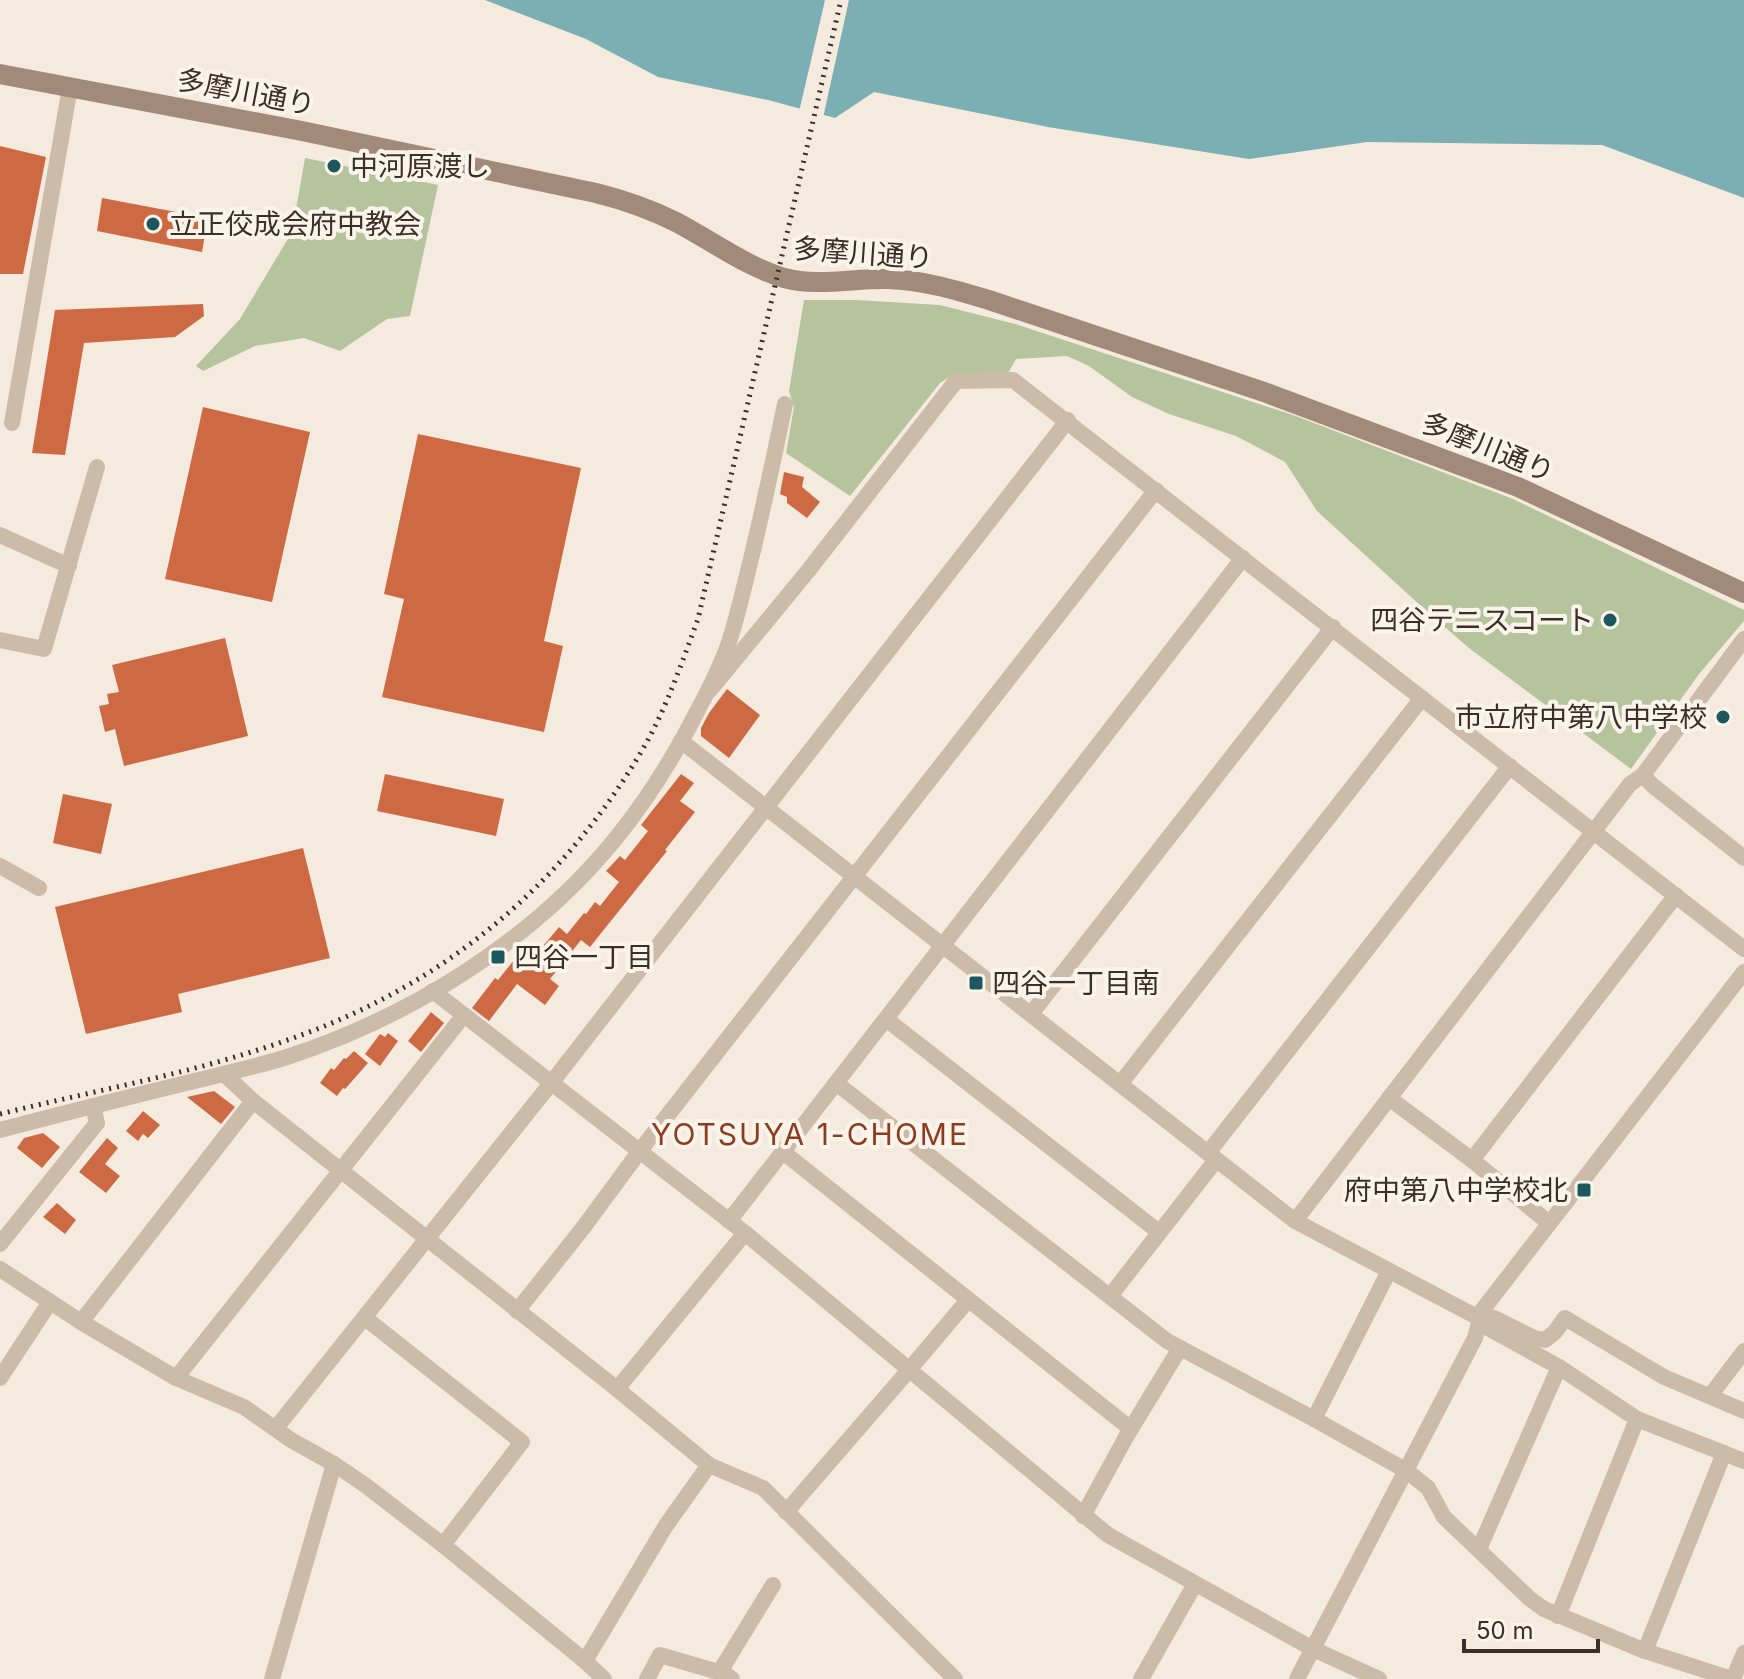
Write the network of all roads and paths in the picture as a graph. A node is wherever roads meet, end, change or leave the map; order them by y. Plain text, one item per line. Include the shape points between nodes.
1 (0, 74) edge
2 (70, 87) junction
3 (785, 404) dead end
4 (1068, 420) junction
5 (12, 423) dead end
6 (97, 467) dead end
7 (1156, 490) junction
8 (0, 535) edge
9 (1243, 558) junction
10 (69, 566) junction
11 (1744, 593) edge
12 (1333, 627) junction
13 (1744, 639) edge
14 (0, 640) edge
15 (710, 690) junction
16 (1422, 698) junction
17 (681, 741) junction
18 (1510, 766) junction
19 (1643, 775) junction
20 (766, 808) junction
21 (1593, 831) junction
22 (1744, 858) edge
23 (0, 866) edge
24 (855, 877) junction
25 (39, 888) dead end
26 (1676, 895) junction
27 (943, 946) junction
28 (1744, 949) edge
29 (1744, 972) edge
30 (433, 991) junction
31 (1031, 1014) junction
32 (464, 1015) junction
33 (886, 1019) junction
34 (224, 1074) junction
35 (552, 1082) junction
36 (836, 1083) junction
37 (1120, 1084) junction
38 (1389, 1098) junction
39 (253, 1101) junction
40 (93, 1106) junction
41 (0, 1130) edge
42 (639, 1152) junction
43 (783, 1152) junction
44 (1212, 1156) junction
45 (1472, 1160) junction
46 (341, 1171) junction
47 (729, 1221) junction
48 (1295, 1221) junction
49 (1549, 1223) junction
50 (1159, 1232) junction
51 (745, 1233) junction
52 (428, 1240) junction
53 (0, 1244) edge
54 (0, 1269) edge
55 (1389, 1271) junction
56 (1110, 1296) junction
57 (968, 1300) junction
58 (50, 1302) junction
59 (517, 1311) junction
60 (365, 1318) junction
61 (1478, 1320) junction
62 (81, 1322) junction
63 (1180, 1348) junction
64 (1744, 1351) edge
65 (1559, 1367) junction
66 (909, 1370) junction
67 (0, 1378) edge
68 (176, 1378) junction
69 (617, 1389) junction
70 (1710, 1396) junction
71 (1744, 1411) edge
72 (1314, 1419) junction
73 (1637, 1419) junction
74 (276, 1428) junction
75 (1131, 1429) junction
76 (1724, 1453) junction
77 (1744, 1461) edge
78 (334, 1464) junction
79 (709, 1465) junction
80 (1407, 1471) junction
81 (786, 1512) junction
82 (1083, 1516) junction
83 (443, 1545) junction
84 (1479, 1549) junction
85 (1195, 1584) junction
86 (773, 1585) dead end
87 (1558, 1616) junction
88 (1313, 1649) junction
89 (1645, 1651) junction
90 (1744, 1653) edge
91 (585, 1661) junction
92 (725, 1676) edge
93 (273, 1679) edge
94 (604, 1679) edge
95 (647, 1679) edge
96 (955, 1679) edge
97 (1141, 1679) edge
98 (1297, 1679) edge
99 (1379, 1679) edge
100 (1732, 1679) edge

1 - 2 street, 多摩川通り
2 - 5 street
2 - 11 street, 多摩川通り via 622,199 788,279 889,279 989,300 1264,392 1518,487
3 - 15 street via 741,601
4 - 7 street
4 - 15 street via 1013,380 956,381
4 - 20 street
6 - 10 street
7 - 9 street
7 - 24 street
8 - 10 street
9 - 12 street
9 - 27 street
10 - 14 street via 44,649
12 - 16 street
12 - 31 street
13 - 19 street
15 - 17 street
16 - 18 street
16 - 37 street
17 - 20 street
17 - 30 street via 647,796 581,876 500,947
18 - 21 street
18 - 44 street
19 - 21 street
19 - 22 street
20 - 24 street
20 - 35 street
21 - 26 street
21 - 38 street
23 - 25 street
24 - 27 street
24 - 42 street
26 - 28 street
26 - 45 street
27 - 31 street
27 - 33 street
29 - 49 street
30 - 32 street
30 - 34 street via 341,1036
31 - 37 street
32 - 35 street
32 - 46 street
33 - 36 street
33 - 50 street
34 - 39 street
34 - 40 street
35 - 42 street
35 - 52 street
36 - 43 street
36 - 56 street
37 - 44 street
38 - 45 street
38 - 48 street
39 - 46 street
39 - 62 street
40 - 41 street
40 - 53 street via 97,1123
42 - 47 street
42 - 59 street
43 - 47 street
43 - 57 street
44 - 48 street
44 - 50 street
45 - 49 street
46 - 52 street
46 - 68 street
47 - 51 street
48 - 55 street
49 - 61 street
50 - 56 street
51 - 66 street
51 - 69 street
52 - 59 street
52 - 60 street
54 - 58 street
55 - 61 street
55 - 72 street
56 - 63 street
57 - 66 street
57 - 75 street
58 - 62 street
58 - 67 street
59 - 69 street
60 - 74 street
60 - 83 street via 522,1442
61 - 65 street
61 - 70 street via 1494,1318 1545,1340 1565,1318 1664,1377
61 - 80 street via 1475,1338
62 - 68 street
63 - 72 street
63 - 75 street
64 - 70 street
65 - 73 street
65 - 84 street
66 - 81 street
66 - 82 street
68 - 74 street via 244,1407
69 - 79 street
70 - 71 street
72 - 80 street
73 - 76 street
73 - 87 street
74 - 78 street
75 - 82 street
76 - 77 street
76 - 89 street
78 - 83 street
78 - 93 street
79 - 81 street via 763,1488
79 - 91 street via 665,1527
80 - 84 street via 1428,1488 1444,1517
80 - 88 street
81 - 96 street
82 - 85 street
83 - 91 street
84 - 87 street via 1530,1599
85 - 88 street
85 - 97 street
86 - 92 street
87 - 89 street
88 - 98 street
88 - 99 street
89 - 100 street
90 - 100 street
91 - 94 street
92 - 95 street via 660,1655

